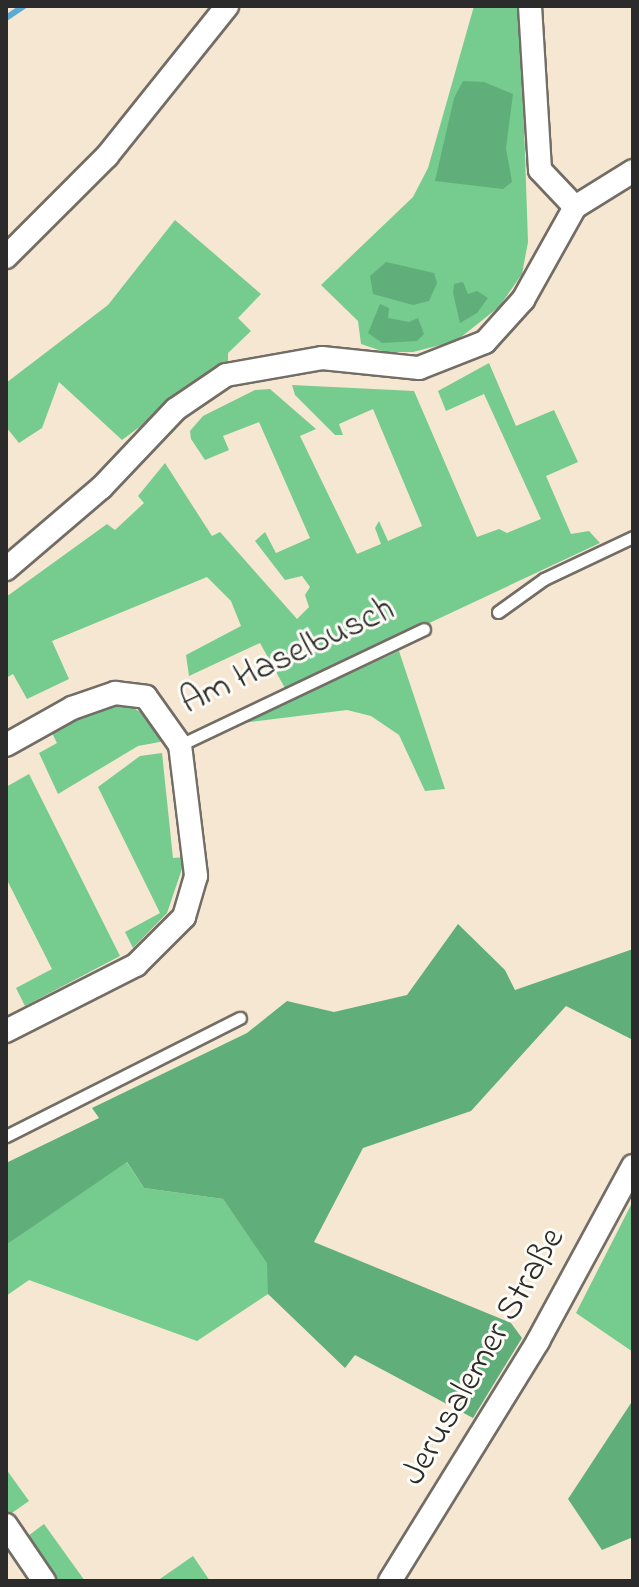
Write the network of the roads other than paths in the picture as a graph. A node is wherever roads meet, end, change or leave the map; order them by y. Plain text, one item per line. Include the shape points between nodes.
1 (227, 6) edge
2 (530, 6) edge
3 (633, 171) edge
4 (575, 207) junction
5 (6, 257) edge
6 (633, 537) edge
7 (6, 569) edge
8 (498, 612) dead end
9 (424, 629) dead end
10 (6, 745) edge
11 (180, 745) junction
12 (240, 1018) dead end
13 (6, 1031) edge
14 (6, 1136) edge
15 (633, 1166) edge
16 (6, 1525) edge
17 (13, 1550) edge
18 (44, 1581) edge
19 (390, 1581) edge

1 - 5 street via 107,156
2 - 4 street via 540,170
3 - 4 street
4 - 7 street via 523,300 485,342 419,368 322,358 226,375 176,409 74,513
6 - 8 lane via 544,579
9 - 11 lane, Am Haselbusch
10 - 11 street, Am Haselbusch via 72,708 115,693 146,697
11 - 13 street, Am Haselbusch via 196,876 184,917 136,965
12 - 14 lane
15 - 19 street, Jerusalemer Straße via 538,1341
16 - 17 street
17 - 18 street

